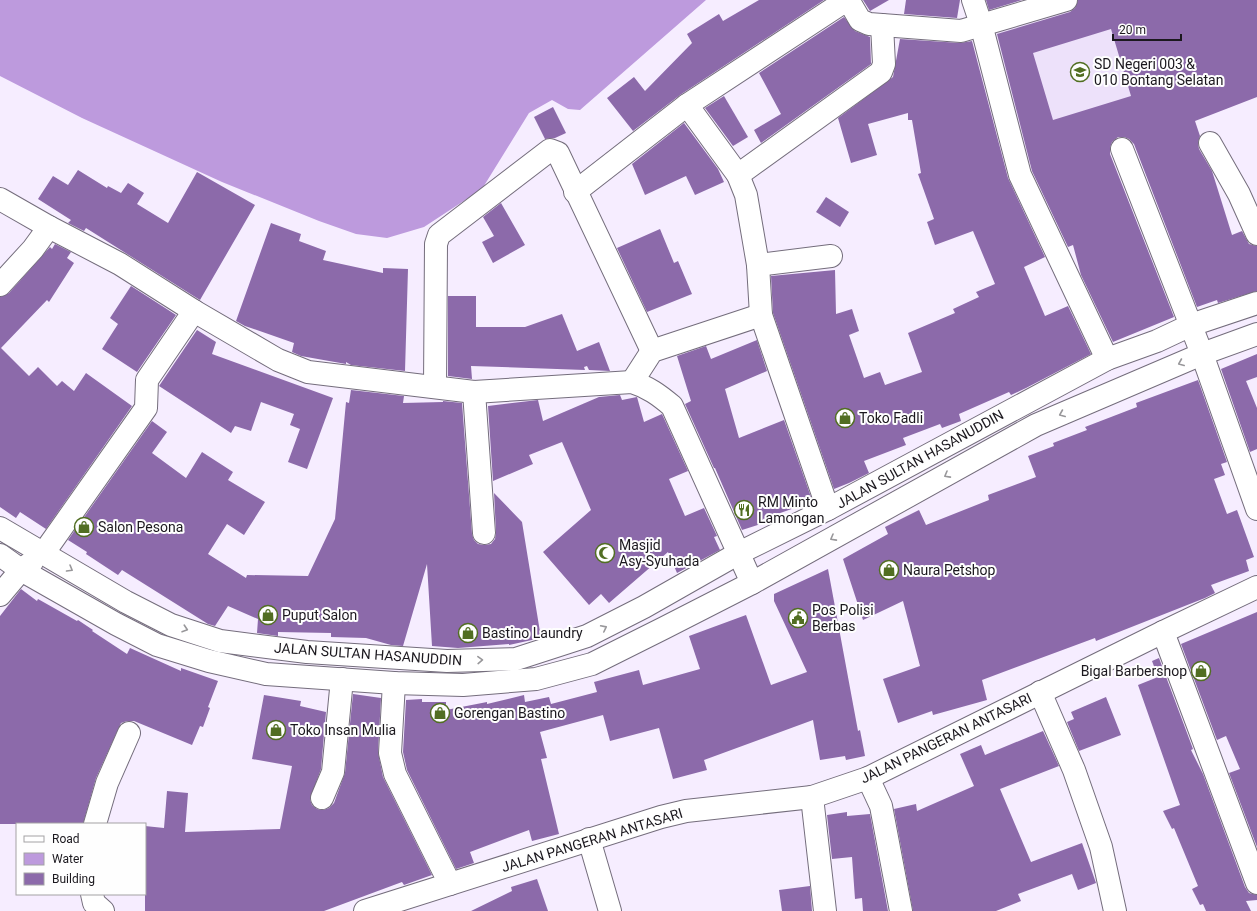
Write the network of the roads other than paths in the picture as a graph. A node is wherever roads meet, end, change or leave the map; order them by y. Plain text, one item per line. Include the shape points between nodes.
1 (973, 0) edge
2 (1066, 0) edge
3 (981, 24) junction
4 (882, 25) junction
5 (687, 105) junction
6 (1210, 144) dead end
7 (1122, 149) dead end
8 (738, 175) junction
9 (575, 192) junction
10 (0, 199) edge
11 (49, 228) junction
12 (1257, 234) edge
13 (831, 256) dead end
14 (758, 265) junction
15 (0, 285) edge
16 (1257, 303) edge
17 (194, 311) junction
18 (761, 315) junction
19 (1191, 326) junction
20 (1257, 334) edge
21 (652, 351) junction
22 (1202, 354) junction
23 (1107, 359) junction
24 (632, 382) junction
25 (435, 387) junction
26 (474, 392) junction
27 (828, 509) junction
28 (1257, 510) edge
29 (0, 528) edge
30 (484, 533) dead end
31 (43, 554) junction
32 (739, 554) junction
33 (0, 555) edge
34 (21, 570) junction
35 (752, 583) junction
36 (1257, 587) edge
37 (0, 595) edge
38 (1162, 632) junction
39 (342, 679) junction
40 (394, 683) junction
41 (1040, 692) junction
42 (129, 733) dead end
43 (868, 778) junction
44 (812, 797) junction
45 (322, 798) dead end
46 (95, 823) edge
47 (589, 839) junction
48 (1257, 883) edge
49 (450, 884) junction
50 (92, 895) edge
51 (103, 911) edge
52 (365, 911) edge
53 (610, 911) edge
54 (826, 911) edge
55 (901, 911) edge
56 (1115, 911) edge

1 - 3 street
2 - 3 street
3 - 4 street via 962,31
3 - 23 street via 1020,175
4 - 5 street via 864,23 850,3 842,3
4 - 8 street via 884,64 881,72
5 - 8 street
5 - 9 street
6 - 12 street via 1239,194
7 - 19 street
8 - 14 street via 750,209
9 - 21 street
9 - 25 street via 558,153 550,150 439,235 436,244
10 - 11 street
11 - 15 street
11 - 17 street via 120,264
13 - 14 street
14 - 18 street
16 - 19 street, JALAN SULTAN HASANUDDIN
17 - 25 street via 294,367 308,372
17 - 31 street via 147,380 148,402 143,413
18 - 21 street
18 - 27 street
19 - 22 street
19 - 23 street, JALAN SULTAN HASANUDDIN via 1157,342
20 - 22 street, JALAN SULTAN HASANUDDIN
21 - 24 street
22 - 28 street
22 -> 35 street, JALAN SULTAN HASANUDDIN via 1036,425
23 - 27 street, JALAN SULTAN HASANUDDIN
24 - 26 street
24 - 32 street via 645,386 672,406
25 - 26 street
26 - 30 street
27 - 32 street, JALAN SULTAN HASANUDDIN
29 - 31 street, JALAN SULTAN HASANUDDIN
31 -> 32 street, JALAN SULTAN HASANUDDIN via 171,625 220,641 307,652 447,661 516,659 587,636
31 - 34 street
32 - 35 street
33 - 34 street, JALAN SULTAN HASANUDDIN
34 - 37 street
34 - 39 street, JALAN SULTAN HASANUDDIN via 157,645 209,661 266,674
35 - 40 street, JALAN SULTAN HASANUDDIN via 592,664 536,679 463,686
36 - 38 street, JALAN PANGERAN ANTASARI
38 - 41 street, JALAN PANGERAN ANTASARI
38 - 48 street
39 - 40 street, JALAN SULTAN HASANUDDIN
39 - 45 street via 333,772
40 - 49 street via 390,753 395,774
41 - 43 street, JALAN PANGERAN ANTASARI
41 - 56 street via 1074,770 1101,847
42 - 46 street via 106,782
43 - 44 street, JALAN PANGERAN ANTASARI
43 - 55 street via 881,806
44 - 47 street, JALAN PANGERAN ANTASARI via 686,811
44 - 54 street
47 - 49 street, JALAN PANGERAN ANTASARI
47 - 53 street
49 - 52 street, JALAN PANGERAN ANTASARI
50 - 51 street via 94,903

